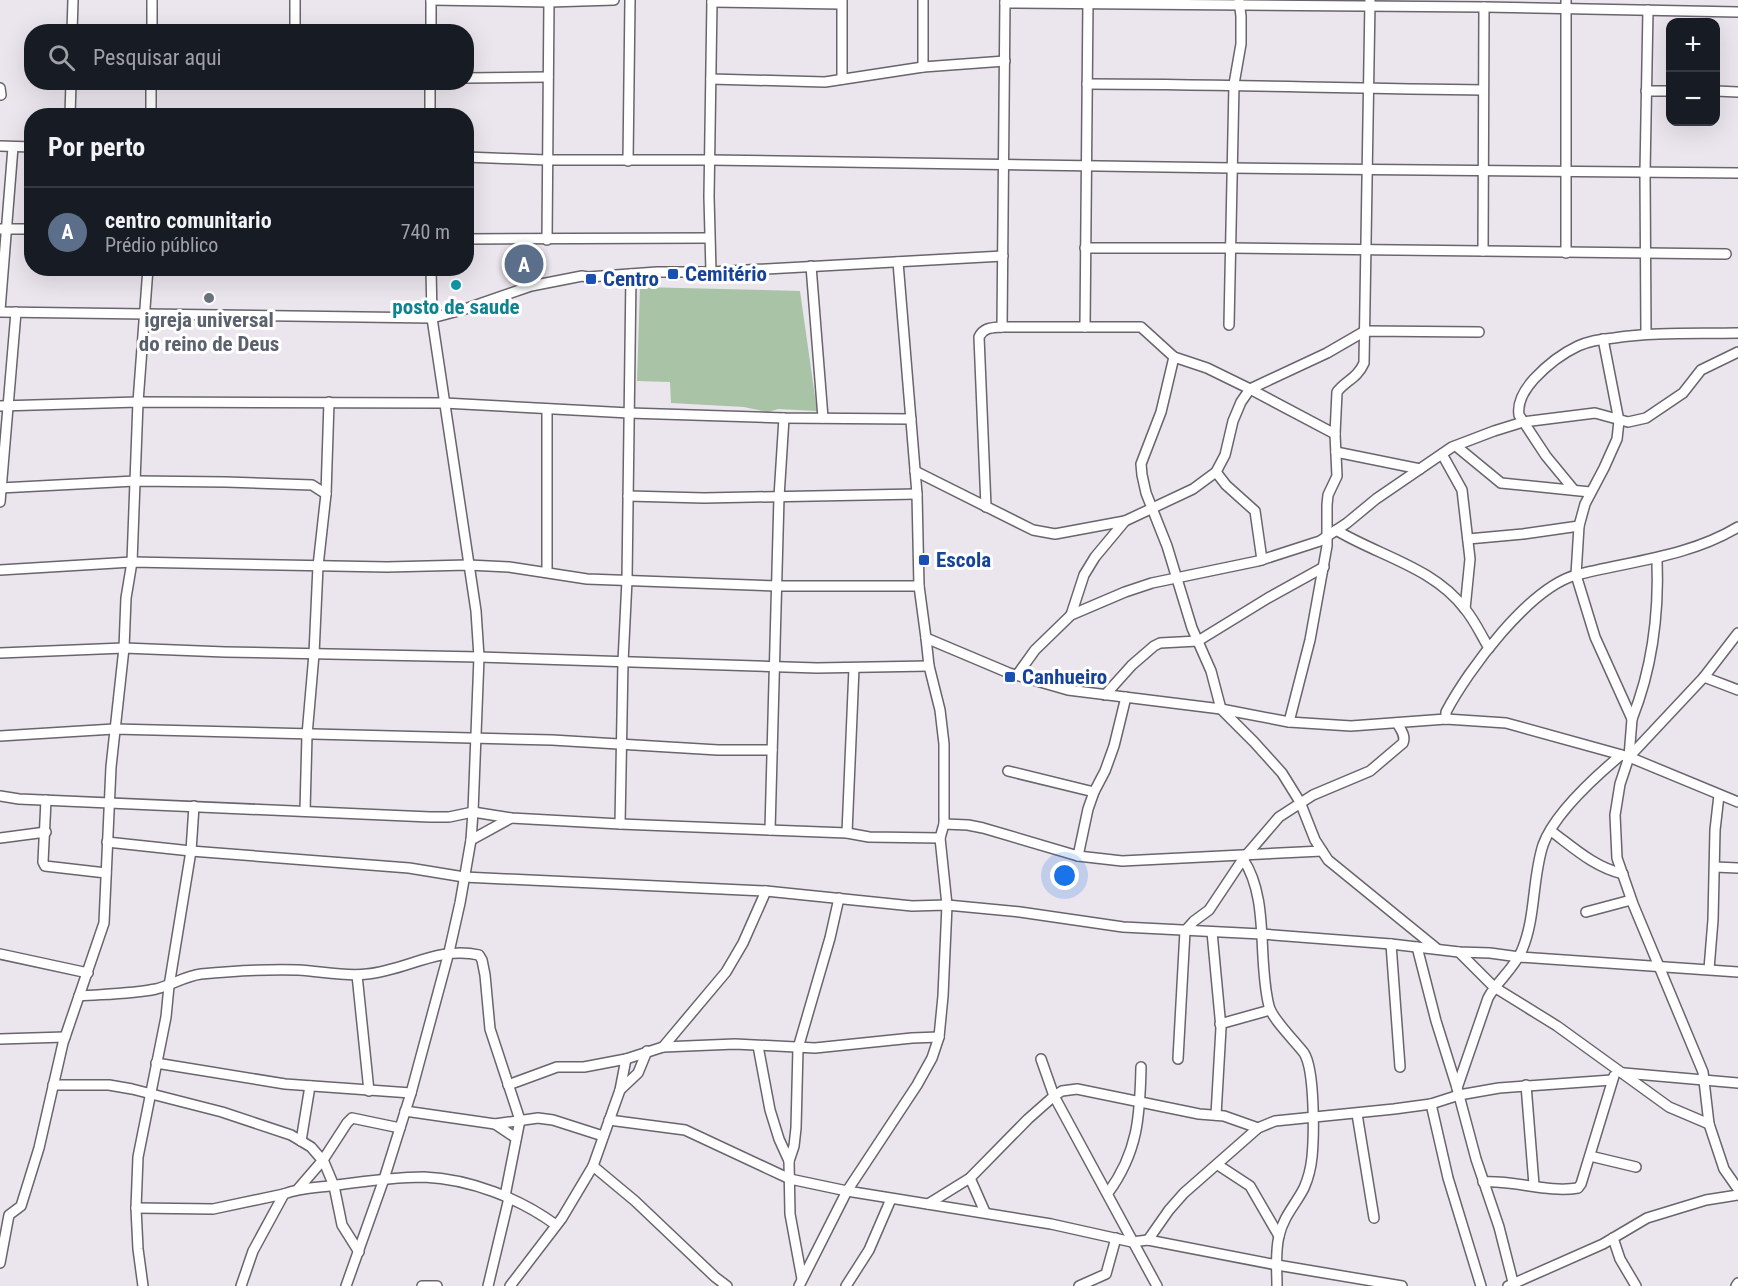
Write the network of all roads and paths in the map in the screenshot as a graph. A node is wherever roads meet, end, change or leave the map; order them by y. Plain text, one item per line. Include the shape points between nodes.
1 (73, 0) edge
2 (152, 0) edge
3 (295, 0) edge
4 (431, 0) edge
5 (614, 0) edge
6 (630, 0) edge
7 (924, 0) edge
8 (549, 1) edge
9 (712, 1) edge
10 (1005, 1) edge
11 (842, 2) edge
12 (1088, 2) edge
13 (1239, 2) edge
14 (1370, 4) edge
15 (1566, 4) edge
16 (1484, 7) junction
17 (1648, 10) junction
18 (1738, 12) edge
19 (72, 24) edge
20 (152, 24) edge
21 (295, 24) edge
22 (431, 24) edge
23 (1005, 61) junction
24 (923, 67) junction
25 (548, 77) junction
26 (474, 78) edge
27 (711, 79) junction
28 (842, 79) junction
29 (1087, 84) junction
30 (1233, 84) junction
31 (1369, 89) junction
32 (71, 90) edge
33 (151, 90) edge
34 (430, 90) edge
35 (1483, 90) junction
36 (1646, 91) junction
37 (1666, 91) edge
38 (1720, 92) edge
39 (1738, 92) edge
40 (70, 108) edge
41 (151, 108) edge
42 (430, 108) edge
43 (0, 146) edge
44 (13, 147) junction
45 (24, 147) edge
46 (474, 157) edge
47 (546, 160) junction
48 (709, 160) junction
49 (628, 161) junction
50 (1004, 165) junction
51 (1085, 165) junction
52 (1231, 168) junction
53 (1367, 168) junction
54 (1484, 170) junction
55 (1565, 171) junction
56 (1645, 172) junction
57 (1738, 173) edge
58 (3, 229) edge
59 (24, 229) edge
60 (474, 238) edge
61 (709, 238) junction
62 (547, 240) junction
63 (1231, 248) junction
64 (1085, 249) junction
65 (1366, 250) junction
66 (1484, 252) junction
67 (1566, 253) junction
68 (1726, 254) dead end
69 (1645, 255) junction
70 (1003, 256) junction
71 (898, 262) junction
72 (811, 266) junction
73 (711, 272) junction
74 (631, 274) junction
75 (148, 276) edge
76 (431, 276) edge
77 (0, 311) edge
78 (16, 312) junction
79 (146, 315) junction
80 (432, 318) junction
81 (1229, 325) dead end
82 (1002, 327) junction
83 (1085, 327) junction
84 (1365, 331) junction
85 (1479, 332) dead end
86 (1646, 333) junction
87 (1738, 333) edge
88 (1603, 339) junction
89 (1738, 352) edge
90 (1174, 357) junction
91 (1250, 389) junction
92 (138, 402) junction
93 (329, 402) junction
94 (444, 403) junction
95 (4, 406) edge
96 (547, 409) junction
97 (629, 413) junction
98 (784, 418) junction
99 (823, 418) junction
100 (910, 419) junction
101 (1619, 421) junction
102 (1522, 422) junction
103 (1335, 434) junction
104 (1456, 446) junction
105 (1336, 453) junction
106 (1442, 454) junction
107 (1420, 469) junction
108 (915, 471) junction
109 (1216, 472) junction
110 (327, 474) junction
111 (135, 481) junction
112 (312, 485) junction
113 (1, 488) edge
114 (1574, 490) junction
115 (1590, 492) junction
116 (326, 494) junction
117 (917, 494) junction
118 (628, 496) junction
119 (779, 497) junction
120 (0, 502) edge
121 (986, 507) junction
122 (1152, 508) junction
123 (1125, 521) junction
124 (1579, 526) junction
125 (1738, 527) edge
126 (1336, 530) junction
127 (1328, 536) junction
128 (1468, 539) junction
129 (320, 553) junction
130 (1658, 559) junction
131 (1262, 560) junction
132 (132, 562) junction
133 (468, 565) junction
134 (318, 566) junction
135 (331, 566) junction
136 (1324, 567) junction
137 (0, 570) edge
138 (547, 572) junction
139 (1576, 575) junction
140 (1176, 577) junction
141 (627, 580) junction
142 (777, 585) junction
143 (920, 586) junction
144 (1465, 609) junction
145 (1071, 615) junction
146 (1738, 633) edge
147 (926, 638) junction
148 (1198, 641) junction
149 (124, 648) junction
150 (1489, 648) junction
151 (0, 653) edge
152 (314, 654) junction
153 (479, 657) junction
154 (623, 662) junction
155 (929, 666) junction
156 (775, 667) junction
157 (854, 668) junction
158 (1017, 675) junction
159 (1704, 677) junction
160 (1738, 690) edge
161 (1105, 695) junction
162 (1126, 697) junction
163 (1221, 709) junction
164 (1446, 718) junction
165 (1632, 719) junction
166 (1289, 722) junction
167 (1397, 723) junction
168 (114, 729) junction
169 (307, 735) junction
170 (0, 736) edge
171 (477, 738) junction
172 (622, 745) junction
173 (772, 750) junction
174 (1625, 756) junction
175 (1008, 771) dead end
176 (1094, 792) junction
177 (1719, 795) junction
178 (0, 796) edge
179 (46, 800) junction
180 (1300, 802) junction
181 (1738, 802) edge
182 (110, 803) junction
183 (194, 806) junction
184 (305, 811) junction
185 (473, 812) junction
186 (511, 818) junction
187 (620, 824) junction
188 (944, 824) junction
189 (770, 830) junction
190 (1551, 831) junction
191 (46, 832) junction
192 (848, 833) junction
193 (0, 838) edge
194 (940, 838) junction
195 (471, 840) junction
196 (107, 842) junction
197 (191, 851) junction
198 (1322, 851) junction
199 (1077, 856) junction
200 (1245, 857) junction
201 (1715, 867) junction
202 (1738, 868) edge
203 (106, 873) junction
204 (1623, 874) junction
205 (464, 877) junction
206 (766, 891) junction
207 (839, 898) junction
208 (1631, 900) junction
209 (947, 905) junction
210 (1586, 912) dead end
211 (1185, 931) junction
212 (1212, 933) junction
213 (1261, 934) junction
214 (1391, 944) junction
215 (1417, 947) junction
216 (1436, 949) junction
217 (449, 952) junction
218 (1459, 952) junction
219 (0, 954) edge
220 (1519, 957) junction
221 (1659, 966) junction
222 (1709, 969) junction
223 (1738, 972) edge
224 (88, 973) junction
225 (357, 975) junction
226 (169, 986) junction
227 (1494, 987) junction
228 (79, 996) junction
229 (1270, 1010) junction
230 (1220, 1024) junction
231 (65, 1037) junction
232 (939, 1037) junction
233 (0, 1039) edge
234 (758, 1046) junction
235 (663, 1047) junction
236 (798, 1048) junction
237 (647, 1051) junction
238 (626, 1059) junction
239 (1041, 1059) dead end
240 (1178, 1059) dead end
241 (156, 1063) junction
242 (1141, 1067) dead end
243 (1400, 1067) dead end
244 (1620, 1072) junction
245 (1612, 1080) junction
246 (1705, 1080) junction
247 (1738, 1083) edge
248 (53, 1085) junction
249 (508, 1085) junction
250 (1526, 1085) junction
251 (310, 1086) junction
252 (620, 1090) junction
253 (369, 1091) junction
254 (1458, 1091) junction
255 (411, 1093) junction
256 (150, 1094) junction
257 (1054, 1096) junction
258 (1141, 1102) junction
259 (1431, 1104) junction
260 (405, 1111) junction
261 (1357, 1114) junction
262 (1216, 1115) junction
263 (1312, 1119) junction
264 (520, 1120) junction
265 (609, 1120) junction
266 (495, 1124) junction
267 (1709, 1124) junction
268 (400, 1128) junction
269 (1258, 1128) junction
270 (603, 1136) junction
271 (516, 1138) junction
272 (301, 1141) junction
273 (1590, 1156) junction
274 (323, 1160) junction
275 (789, 1161) junction
276 (1218, 1165) junction
277 (593, 1166) junction
278 (1636, 1167) dead end
279 (970, 1178) junction
280 (384, 1179) junction
281 (790, 1179) junction
282 (1483, 1182) junction
283 (1534, 1185) junction
284 (334, 1186) junction
285 (298, 1189) junction
286 (1738, 1189) edge
287 (847, 1191) junction
288 (1108, 1193) junction
289 (284, 1194) junction
290 (1738, 1195) edge
291 (507, 1197) junction
292 (891, 1199) junction
293 (928, 1204) junction
294 (136, 1208) junction
295 (985, 1212) junction
296 (1374, 1218) dead end
297 (556, 1225) junction
298 (1279, 1236) junction
299 (1116, 1238) junction
300 (1614, 1238) junction
301 (1148, 1240) junction
302 (1132, 1242) junction
303 (359, 1252) junction
304 (0, 1263) edge
305 (1277, 1265) junction
306 (800, 1282) edge
307 (1512, 1285) edge
308 (143, 1286) edge
309 (241, 1286) edge
310 (346, 1286) edge
311 (422, 1286) edge
312 (437, 1286) edge
313 (488, 1286) edge
314 (510, 1286) edge
315 (727, 1286) edge
316 (846, 1286) edge
317 (1079, 1286) edge
318 (1157, 1286) edge
319 (1277, 1286) edge
320 (1402, 1286) edge
321 (1481, 1286) edge
322 (1636, 1286) edge

1 - 19 street
2 - 20 street
3 - 21 street
4 - 8 street
4 - 22 street
5 - 8 street
6 - 49 street
7 - 24 street
8 - 25 street
9 - 11 street
9 - 27 street
10 - 12 street
10 - 23 street
11 - 28 street
12 - 13 street
12 - 29 street
13 - 14 street
13 - 30 street via 1241,44
14 - 16 street
14 - 31 street
15 - 16 street
15 - 17 street
15 - 55 street
16 - 35 street
17 - 18 street
17 - 36 street
23 - 24 street
23 - 50 street
24 - 28 street
25 - 26 street
25 - 47 street
27 - 28 street
27 - 48 street
29 - 30 street
29 - 51 street
30 - 31 street
30 - 52 street
31 - 35 street
31 - 53 street
32 - 40 street
33 - 41 street
34 - 42 street
35 - 54 street
36 - 37 street
36 - 56 street
38 - 39 street
43 - 44 street
44 - 45 street
44 - 58 street
46 - 47 street
47 - 49 street
47 - 62 street
48 - 49 street
48 - 50 street
48 - 61 street
50 - 51 street
50 - 70 street
51 - 52 street
51 - 64 street
52 - 53 street
52 - 63 street
53 - 54 street
53 - 65 street
54 - 55 street
54 - 66 street
55 - 56 street
55 - 67 street
56 - 57 street
56 - 69 street
58 - 59 street
58 - 77 street
60 - 62 street
61 - 62 street
61 - 73 street
63 - 64 street
63 - 65 street
63 - 81 street
64 - 83 street
65 - 66 street
65 - 84 street
66 - 67 street
67 - 69 street
68 - 69 street
69 - 86 street
70 - 71 street
70 - 82 street
71 - 72 street
71 - 100 street
72 - 73 street
72 - 99 street
73 - 74 street
74 - 80 street via 582,276 531,286
74 - 97 street
75 - 79 street
76 - 80 street
77 - 78 street
78 - 79 street
78 - 95 street
79 - 80 street
79 - 92 street
80 - 94 street
82 - 83 street
82 - 121 street via 987,329 979,337
83 - 90 street via 1141,327
84 - 85 street
84 - 91 street
84 - 103 street via 1364,363 1337,392
86 - 87 street
86 - 88 street
88 - 101 street
88 - 102 street via 1580,345 1546,366 1520,400 1517,408
89 - 101 street via 1701,370 1683,393 1646,418
90 - 91 street
90 - 122 street via 1161,412 1142,464
91 - 103 street
91 - 109 street via 1233,421 1225,455
92 - 93 street
92 - 95 street
92 - 111 street
93 - 94 street
93 - 110 street
94 - 96 street
94 - 133 street
95 - 113 street
96 - 97 street
96 - 138 street
97 - 98 street
97 - 118 street
98 - 99 street
98 - 119 street
99 - 100 street
100 - 108 street
101 - 102 street via 1596,413
101 - 115 street via 1617,439
102 - 104 street
102 - 114 street
103 - 105 street
104 - 106 street
104 - 114 street via 1501,483
105 - 107 street
105 - 127 street via 1337,476 1327,505
106 - 107 street
106 - 128 street via 1462,490
107 - 126 street
108 - 117 street
108 - 121 street
109 - 122 street via 1206,482
109 - 131 street via 1255,511
110 - 112 street
110 - 116 street
111 - 112 street
111 - 113 street
111 - 132 street
112 - 116 street
113 - 120 street
114 - 115 street
115 - 124 street
116 - 129 street
117 - 119 street
117 - 143 street
118 - 119 street
118 - 141 street
119 - 142 street
121 - 123 street via 1045,534
122 - 123 street
122 - 140 street
123 - 145 street via 1084,575
124 - 128 street
124 - 139 street
125 - 130 street via 1702,545
126 - 127 street
126 - 144 street via 1422,572
127 - 131 street
127 - 136 street
128 - 144 street
129 - 134 street
129 - 135 street
130 - 139 street
130 - 165 street via 1652,646
131 - 140 street
132 - 134 street
132 - 137 street
132 - 149 street
133 - 135 street
133 - 138 street
133 - 153 street
134 - 135 street
134 - 152 street
136 - 148 street
136 - 166 street
138 - 141 street
139 - 150 street via 1546,589
139 - 165 street via 1595,637
140 - 145 street via 1125,592
140 - 148 street
141 - 142 street
141 - 154 street
142 - 143 street
142 - 156 street
143 - 147 street
144 - 150 street
145 - 158 street via 1035,650
146 - 159 street
147 - 155 street
147 - 158 street
148 - 161 street via 1154,646
148 - 163 street
149 - 151 street
149 - 152 street
149 - 168 street
150 - 164 street via 1455,694
152 - 153 street
152 - 169 street
153 - 154 street
153 - 171 street
154 - 156 street
154 - 172 street
155 - 157 street
155 - 188 street via 945,744
156 - 157 street
156 - 173 street
157 - 192 street
158 - 161 street via 1068,690
159 - 160 street
159 - 174 street
161 - 162 street
162 - 163 street
162 - 176 street via 1114,746
163 - 166 street
163 - 180 street via 1282,773
164 - 167 street
164 - 174 street via 1506,723
165 - 174 street
166 - 167 street via 1319,726
167 - 180 street via 1404,739 1395,751 1370,771
168 - 169 street
168 - 170 street
168 - 182 street
169 - 171 street
169 - 184 street
171 - 172 street
171 - 185 street
172 - 173 street
172 - 187 street
173 - 189 street
174 - 177 street
174 - 190 street via 1575,799
174 - 204 street via 1615,815 1617,858
175 - 176 street
176 - 199 street
177 - 181 street
177 - 201 street
178 - 179 street
179 - 182 street
179 - 191 street
180 - 198 street
180 - 200 street via 1278,817
182 - 183 street
182 - 196 street
183 - 184 street
183 - 197 street
184 - 185 street via 430,817
185 - 186 street
185 - 195 street
186 - 187 street
186 - 195 street
187 - 189 street
188 - 194 street
188 - 199 street via 983,828
189 - 192 street
190 - 204 street via 1595,864
190 - 220 street via 1544,845
191 - 193 street
191 - 203 street via 45,866
192 - 194 street
194 - 209 street
195 - 205 street
196 - 197 street
196 - 203 street
197 - 205 street via 398,867
197 - 226 street
198 - 200 street
198 - 216 street
199 - 200 street via 1122,861
200 - 211 street via 1209,910
200 - 213 street via 1253,878
201 - 202 street
201 - 222 street
203 - 224 street via 104,923
204 - 208 street
205 - 206 street
205 - 217 street
206 - 207 street
206 - 235 street via 726,972
207 - 209 street via 912,906
207 - 236 street
208 - 210 street
208 - 221 street
209 - 211 street
209 - 232 street
211 - 212 street
211 - 240 street
212 - 213 street
212 - 230 street
213 - 214 street
213 - 229 street
214 - 215 street
214 - 243 street
215 - 216 street
215 - 254 street
216 - 218 street
217 - 225 street
217 - 249 street via 467,952 482,960 489,1023
217 - 255 street
218 - 220 street
218 - 227 street
219 - 224 street
220 - 221 street
220 - 227 street
221 - 222 street
221 - 246 street
222 - 223 street
224 - 228 street
225 - 226 street via 282,969 244,971 192,975
225 - 253 street
226 - 228 street
226 - 241 street
227 - 244 street
227 - 254 street
228 - 231 street
229 - 230 street
229 - 263 street via 1305,1055
230 - 262 street
231 - 233 street
231 - 248 street
232 - 236 street
232 - 287 street via 917,1085
234 - 235 street
234 - 236 street
234 - 275 street via 770,1110
235 - 237 street
236 - 275 street via 796,1128
237 - 238 street
237 - 252 street via 638,1073
238 - 249 street via 584,1067 556,1067
238 - 252 street
239 - 257 street
241 - 251 street
241 - 256 street
242 - 258 street
244 - 245 street
244 - 246 street
244 - 267 street via 1676,1110
245 - 250 street
245 - 273 street
246 - 247 street
246 - 267 street
248 - 256 street via 109,1085
248 - 304 street via 21,1206 9,1215
249 - 264 street
250 - 254 street
250 - 283 street
251 - 253 street
251 - 272 street
252 - 265 street
253 - 255 street
254 - 259 street
254 - 282 street
255 - 260 street
256 - 272 street via 222,1112
256 - 294 street via 138,1157
257 - 258 street via 1077,1089
257 - 279 street
257 - 288 street
258 - 262 street
258 - 288 street via 1132,1152
259 - 261 street
259 - 321 street via 1448,1178
260 - 266 street
260 - 268 street
261 - 263 street
261 - 296 street
262 - 269 street
263 - 269 street via 1275,1121
263 - 298 street via 1312,1156 1306,1184
264 - 266 street
264 - 270 street via 554,1120
264 - 271 street
265 - 270 street
265 - 281 street via 684,1130
266 - 271 street
267 - 286 street via 1724,1169
268 - 274 street via 352,1118
268 - 280 street
269 - 276 street
270 - 277 street
271 - 291 street
272 - 274 street
273 - 278 street
273 - 283 street via 1578,1188
274 - 284 street
274 - 285 street
275 - 281 street
276 - 298 street via 1250,1186
276 - 301 street via 1175,1203
277 - 297 street
277 - 315 street
279 - 293 street
279 - 295 street
280 - 284 street
280 - 291 street via 443,1179
280 - 303 street
281 - 287 street
281 - 306 street via 790,1214
282 - 283 street
282 - 307 street via 1499,1227
284 - 285 street
284 - 303 street via 342,1225
285 - 289 street
287 - 292 street
287 - 306 street
288 - 302 street
289 - 294 street via 213,1209
289 - 309 street via 253,1251
290 - 300 street via 1667,1211
291 - 297 street
291 - 313 street
292 - 293 street
292 - 316 street via 869,1250
293 - 295 street
294 - 308 street
295 - 299 street
297 - 314 street
298 - 305 street
299 - 302 street
299 - 317 street via 1106,1274
300 - 307 street
300 - 322 street via 1620,1259
301 - 302 street
301 - 305 street
302 - 318 street
303 - 310 street
305 - 319 street
305 - 320 street
311 - 312 street

